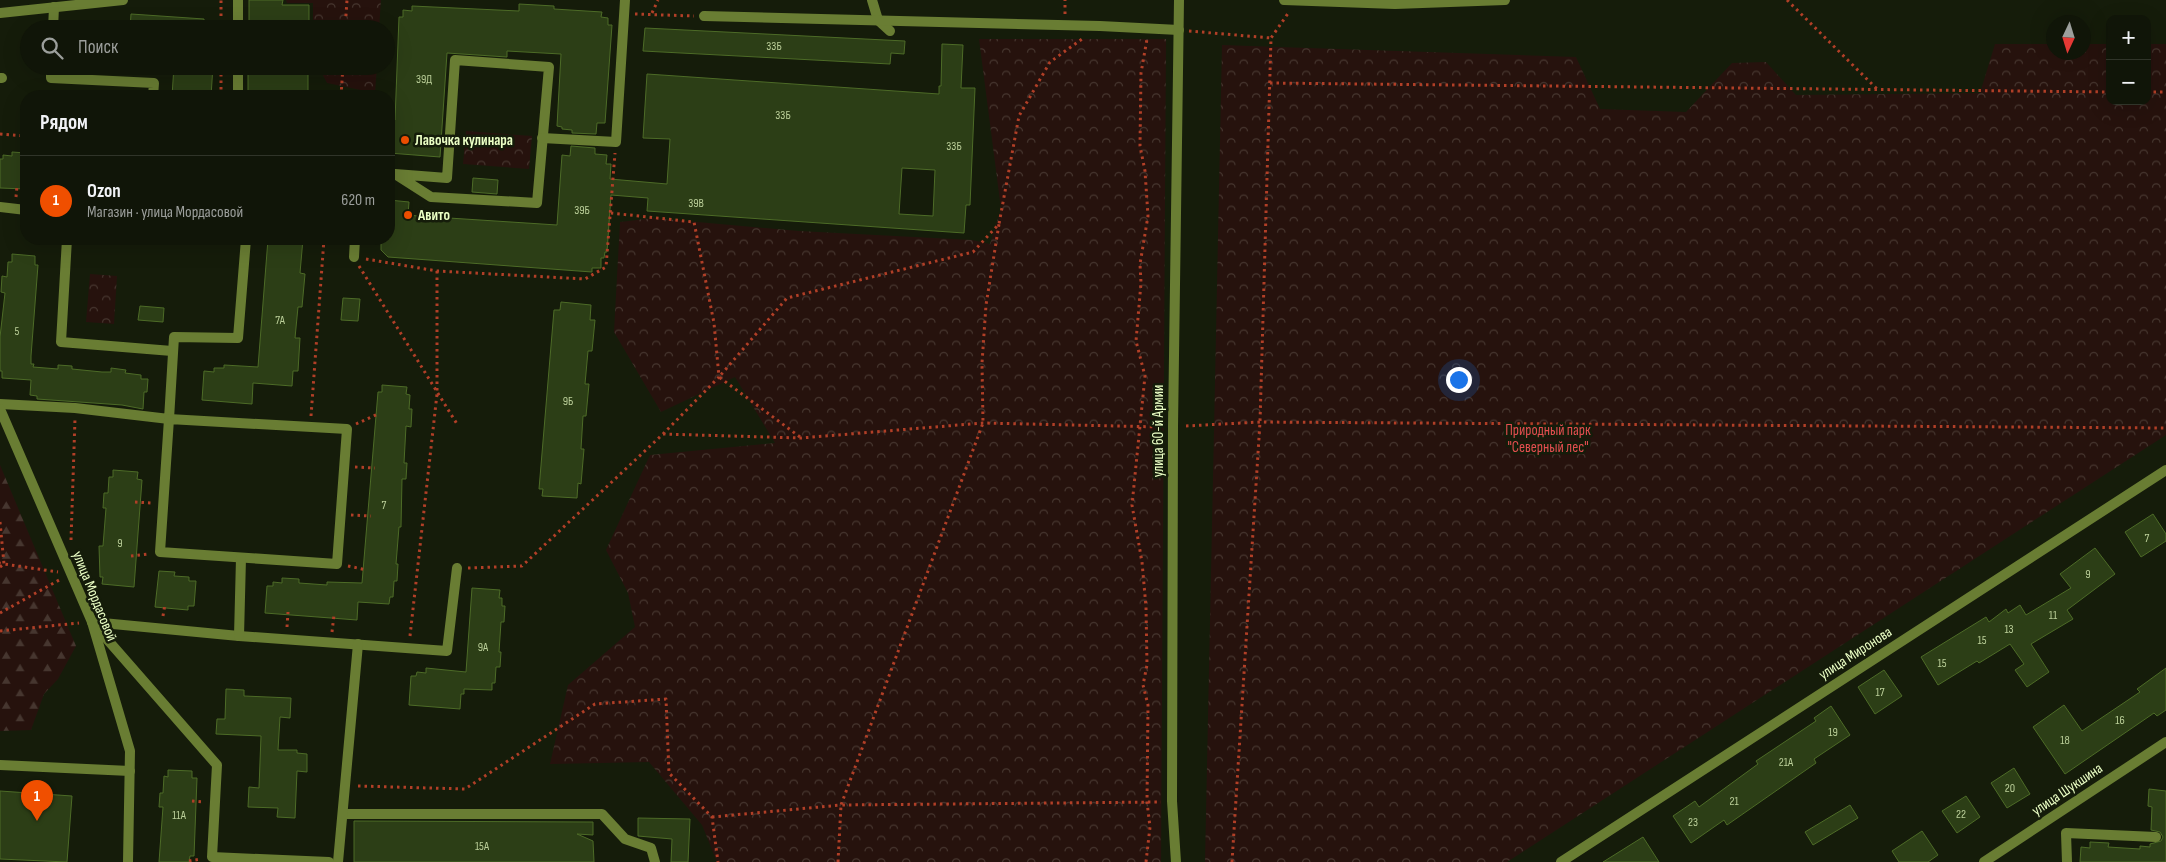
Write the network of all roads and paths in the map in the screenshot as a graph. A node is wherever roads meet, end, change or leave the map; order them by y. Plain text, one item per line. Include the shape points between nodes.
1 (123, 0) edge
2 (221, 0) edge
3 (238, 0) edge
4 (347, 0) edge
5 (625, 0) edge
6 (658, 0) edge
7 (872, 0) edge
8 (1179, 0) edge
9 (1284, 0) edge
10 (1298, 0) edge
11 (1505, 0) edge
12 (1787, 0) edge
13 (1395, 2) edge
14 (77, 3) edge
15 (54, 7) junction
16 (652, 13) junction
17 (0, 14) edge
18 (625, 14) junction
19 (704, 16) joint
20 (53, 20) edge
21 (221, 20) edge
22 (238, 20) edge
23 (346, 20) edge
24 (878, 20) junction
25 (1100, 26) junction
26 (1149, 29) junction
27 (1179, 30) junction
28 (890, 31) dead end
29 (1271, 38) junction
30 (51, 75) edge
31 (221, 75) edge
32 (238, 75) edge
33 (342, 75) edge
34 (1270, 82) junction
35 (153, 90) edge
36 (221, 90) edge
37 (238, 90) edge
38 (341, 90) edge
39 (1878, 90) junction
40 (2106, 92) edge
41 (2151, 92) edge
42 (2166, 92) edge
43 (0, 134) edge
44 (20, 136) edge
45 (542, 138) junction
46 (616, 142) junction
47 (395, 173) edge
48 (395, 175) edge
49 (0, 207) edge
50 (20, 209) edge
51 (611, 213) junction
52 (999, 224) junction
53 (67, 245) edge
54 (246, 245) edge
55 (324, 245) edge
56 (355, 245) edge
57 (354, 257) junction
58 (437, 271) junction
59 (172, 351) junction
60 (719, 377) junction
61 (437, 394) junction
62 (0, 404) edge
63 (75, 408) junction
64 (0, 409) edge
65 (378, 414) dead end
66 (169, 419) junction
67 (1260, 422) junction
68 (983, 423) junction
69 (458, 424) dead end
70 (1140, 426) junction
71 (310, 427) junction
72 (1173, 427) junction
73 (2166, 428) edge
74 (346, 429) junction
75 (663, 434) junction
76 (801, 438) junction
77 (344, 466) junction
78 (374, 468) dead end
79 (2166, 470) edge
80 (340, 514) junction
81 (371, 516) dead end
82 (0, 522) edge
83 (71, 544) dead end
84 (160, 552) junction
85 (132, 556) dead end
86 (241, 558) junction
87 (2, 564) edge
88 (337, 564) junction
89 (0, 568) edge
90 (457, 568) joint
91 (367, 570) dead end
92 (70, 574) junction
93 (0, 613) edge
94 (92, 622) junction
95 (0, 631) edge
96 (239, 636) junction
97 (358, 644) junction
98 (408, 648) junction
99 (2166, 742) edge
100 (0, 764) edge
101 (130, 770) junction
102 (345, 786) junction
103 (1172, 801) junction
104 (1147, 802) junction
105 (841, 805) junction
106 (343, 814) junction
107 (712, 817) junction
108 (2156, 837) dead end
109 (128, 862) edge
110 (329, 862) edge
111 (338, 862) edge
112 (655, 862) edge
113 (718, 862) edge
114 (838, 862) edge
115 (1146, 862) edge
116 (1176, 862) edge
117 (1232, 862) edge
118 (1561, 862) edge
119 (1984, 862) edge
120 (2067, 862) edge

1 - 14 street
2 - 21 path
3 - 22 street
4 - 23 path
5 - 18 street
6 - 16 path
7 - 24 street
8 - 27 street, улица 60-й Армии
9 - 10 street
10 - 13 street
10 - 29 path
11 - 13 street
12 - 39 path
14 - 15 street
15 - 17 street
15 - 20 street
16 - 18 path
16 - 19 path
18 - 46 street
19 - 24 street
24 - 25 street
24 - 28 street
25 - 26 street
25 - 52 path via 1050,62 1019,116
26 - 27 street
26 - 70 path via 1141,73 1140,110 1140,146 1148,216 1140,264 1136,341 1145,376
27 - 29 path
27 - 72 street, улица 60-й Армии
29 - 34 path
30 - 35 street via 51,78 154,83
31 - 36 path
32 - 37 street
33 - 38 path
34 - 39 path
34 - 67 path
39 - 40 path
41 - 42 path
43 - 44 path
45 - 46 street
45 - 47 street via 548,67 455,60 447,178
45 - 48 street via 537,203 431,197
46 - 51 path
49 - 50 street
51 - 58 path via 606,267 585,279
51 - 60 path via 694,222 714,323
52 - 60 path via 973,252 788,298
52 - 68 path via 986,305 982,363
53 - 59 street via 61,342
54 - 59 street via 238,338 174,337
55 - 71 path
56 - 57 street
57 - 58 path
57 - 61 path
58 - 61 path
59 - 66 street
60 - 75 path
60 - 76 path
61 - 69 path
61 - 98 path
62 - 63 street
63 - 66 street
63 - 83 path
64 - 92 street, улица Мордасовой
65 - 74 path
66 - 71 street
66 - 84 street
67 - 72 path
67 - 73 path
67 - 117 path
68 - 70 path
68 - 76 path
68 - 105 path
70 - 72 path
70 - 104 path via 1132,505 1146,607 1147,665 1142,685 1148,706
71 - 74 street
72 - 103 street, улица 60-й Армии
74 - 77 street
75 - 76 path
75 - 90 path via 522,566
77 - 78 path
77 - 80 street
79 - 118 street, улица Миронова
80 - 81 path
80 - 88 street
82 - 87 path
84 - 85 path
84 - 86 street
86 - 88 street
86 - 96 street
87 - 89 path
87 - 92 path
88 - 91 path
90 - 98 street via 447,651
92 - 93 path
92 - 94 street, улица Мордасовой
94 - 95 path
94 - 96 street
94 - 101 street, улица Мордасовой via 130,751
94 - 110 street via 218,764 212,856
96 - 97 street
97 - 98 street
97 - 102 street
99 - 119 street, улица Шукшина
100 - 101 street
101 - 109 street, улица Мордасовой
102 - 106 street
102 - 107 path via 464,789 595,704 666,699 669,773
103 - 104 path
103 - 116 street, улица 60-й Армии
104 - 105 path
104 - 115 path via 1150,827
105 - 107 path
105 - 114 path
106 - 111 street
106 - 112 street via 602,814 625,839 651,848
107 - 113 path
108 - 120 street via 2066,834

